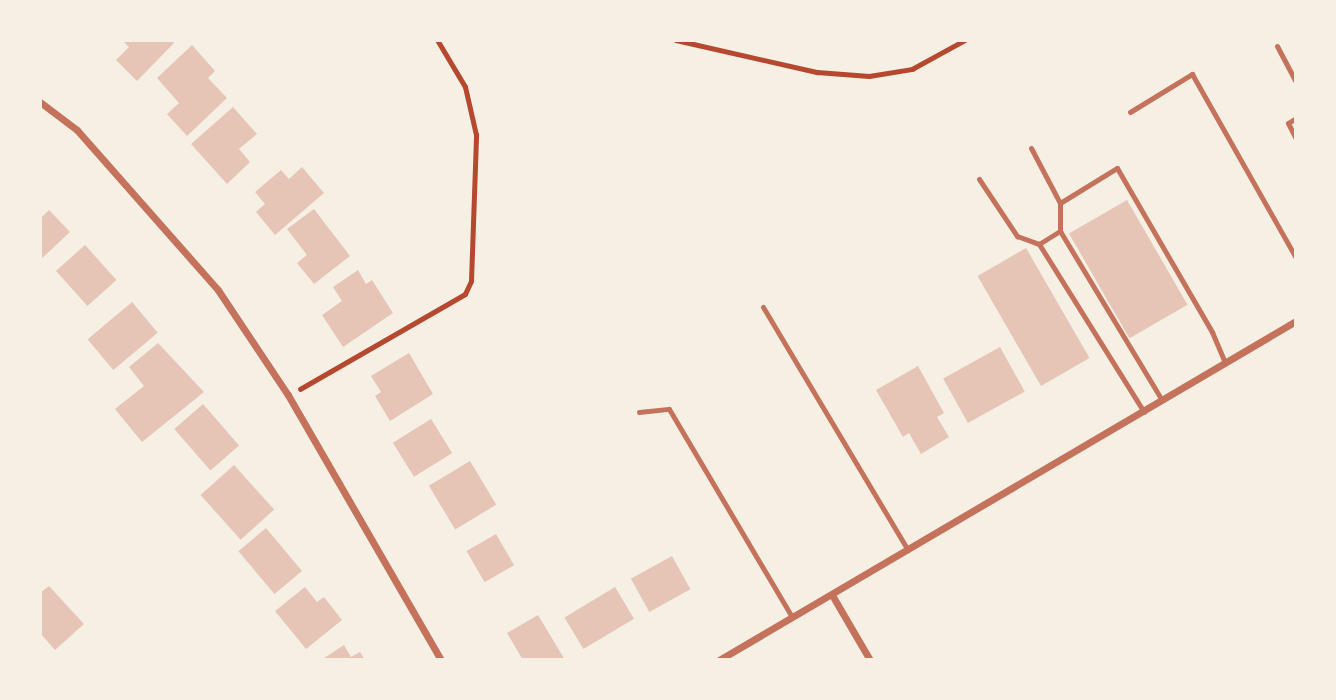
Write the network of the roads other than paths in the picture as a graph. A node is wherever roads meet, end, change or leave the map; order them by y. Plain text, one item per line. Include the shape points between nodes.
1 (1277, 46) dead end
2 (1296, 82) edge
3 (40, 102) edge
4 (1130, 112) dead end
5 (1296, 118) edge
6 (1296, 139) edge
7 (1031, 148) dead end
8 (979, 179) dead end
9 (1060, 204) junction
10 (1060, 231) junction
11 (1039, 244) junction
12 (1296, 258) edge
13 (763, 307) dead end
14 (1296, 321) edge
15 (1225, 363) junction
16 (1162, 400) junction
17 (639, 412) dead end
18 (1144, 412) junction
19 (908, 550) junction
20 (832, 595) junction
21 (792, 617) junction
22 (441, 660) edge
23 (719, 660) edge
24 (870, 660) edge

1 - 2 lane
3 - 22 street via 76,130 218,290 288,395
4 - 12 lane via 1192,74
5 - 6 lane via 1288,123
7 - 9 lane
8 - 11 lane via 1017,236
9 - 10 lane
9 - 15 lane via 1116,168 1212,332
10 - 11 lane
10 - 16 lane
11 - 18 lane
13 - 19 lane
14 - 15 street
15 - 16 street
16 - 18 street
17 - 21 lane via 669,409
18 - 19 street
19 - 20 street
20 - 21 street
20 - 24 street
21 - 23 street

